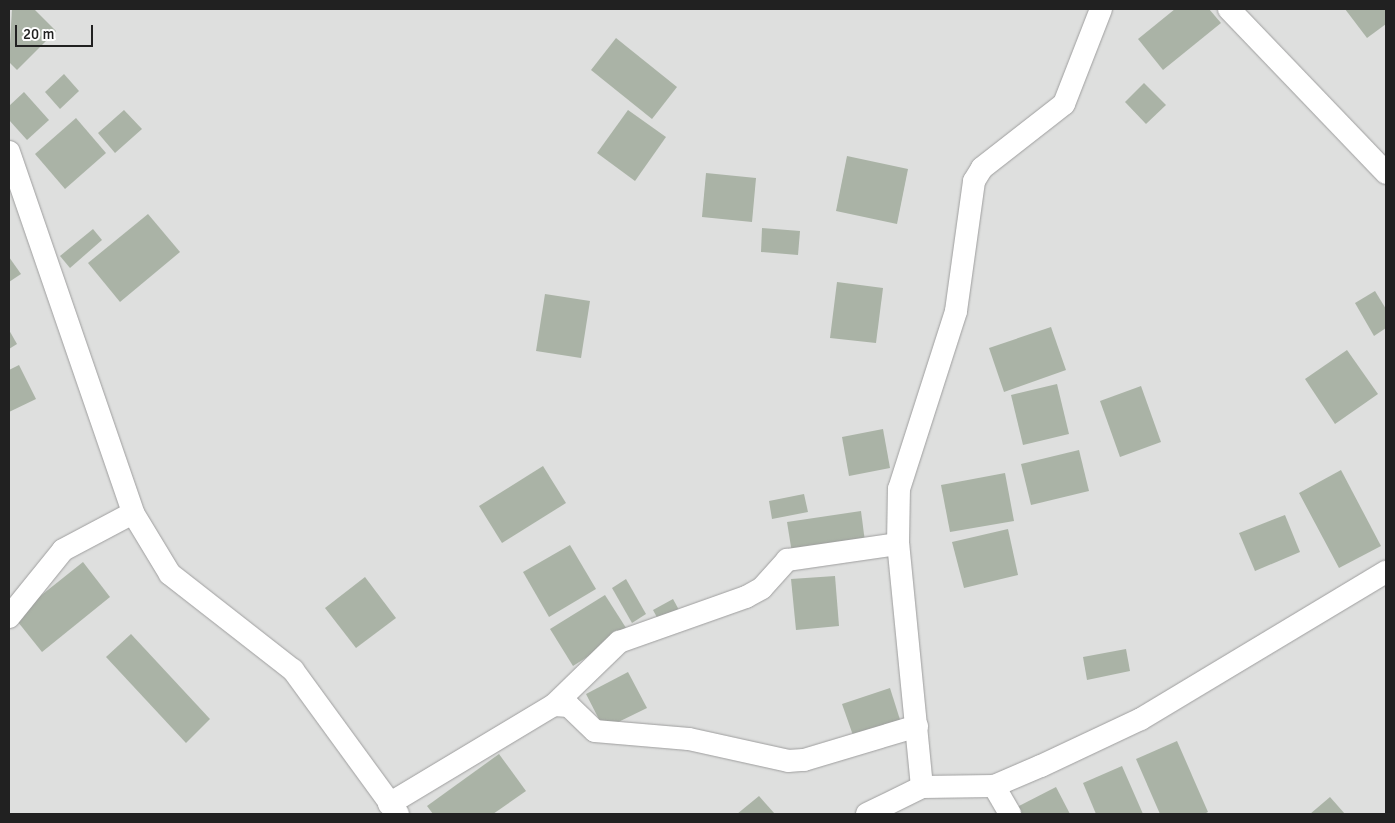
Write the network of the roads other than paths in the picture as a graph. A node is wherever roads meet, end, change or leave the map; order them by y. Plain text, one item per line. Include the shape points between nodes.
1 (1101, 9) edge
2 (1230, 9) edge
3 (9, 152) edge
4 (1386, 173) edge
5 (16, 194) edge
6 (133, 513) junction
7 (898, 544) junction
8 (1386, 572) edge
9 (9, 617) edge
10 (554, 705) junction
11 (917, 726) junction
12 (994, 786) junction
13 (922, 787) junction
14 (393, 809) edge
15 (867, 814) edge
16 (1010, 814) edge

1 - 7 street via 1064,104 982,168 974,181 956,311 899,490
2 - 4 street
3 - 5 street
5 - 6 street
6 - 9 street via 63,550
6 - 14 street via 170,574 293,670
7 - 10 street via 787,560 762,588 746,597 619,642
7 - 11 street
8 - 12 street via 1141,719
10 - 11 street via 569,706 596,731 689,739 788,761 804,760
10 - 14 street
11 - 13 street
12 - 13 street
12 - 16 street
13 - 15 street

